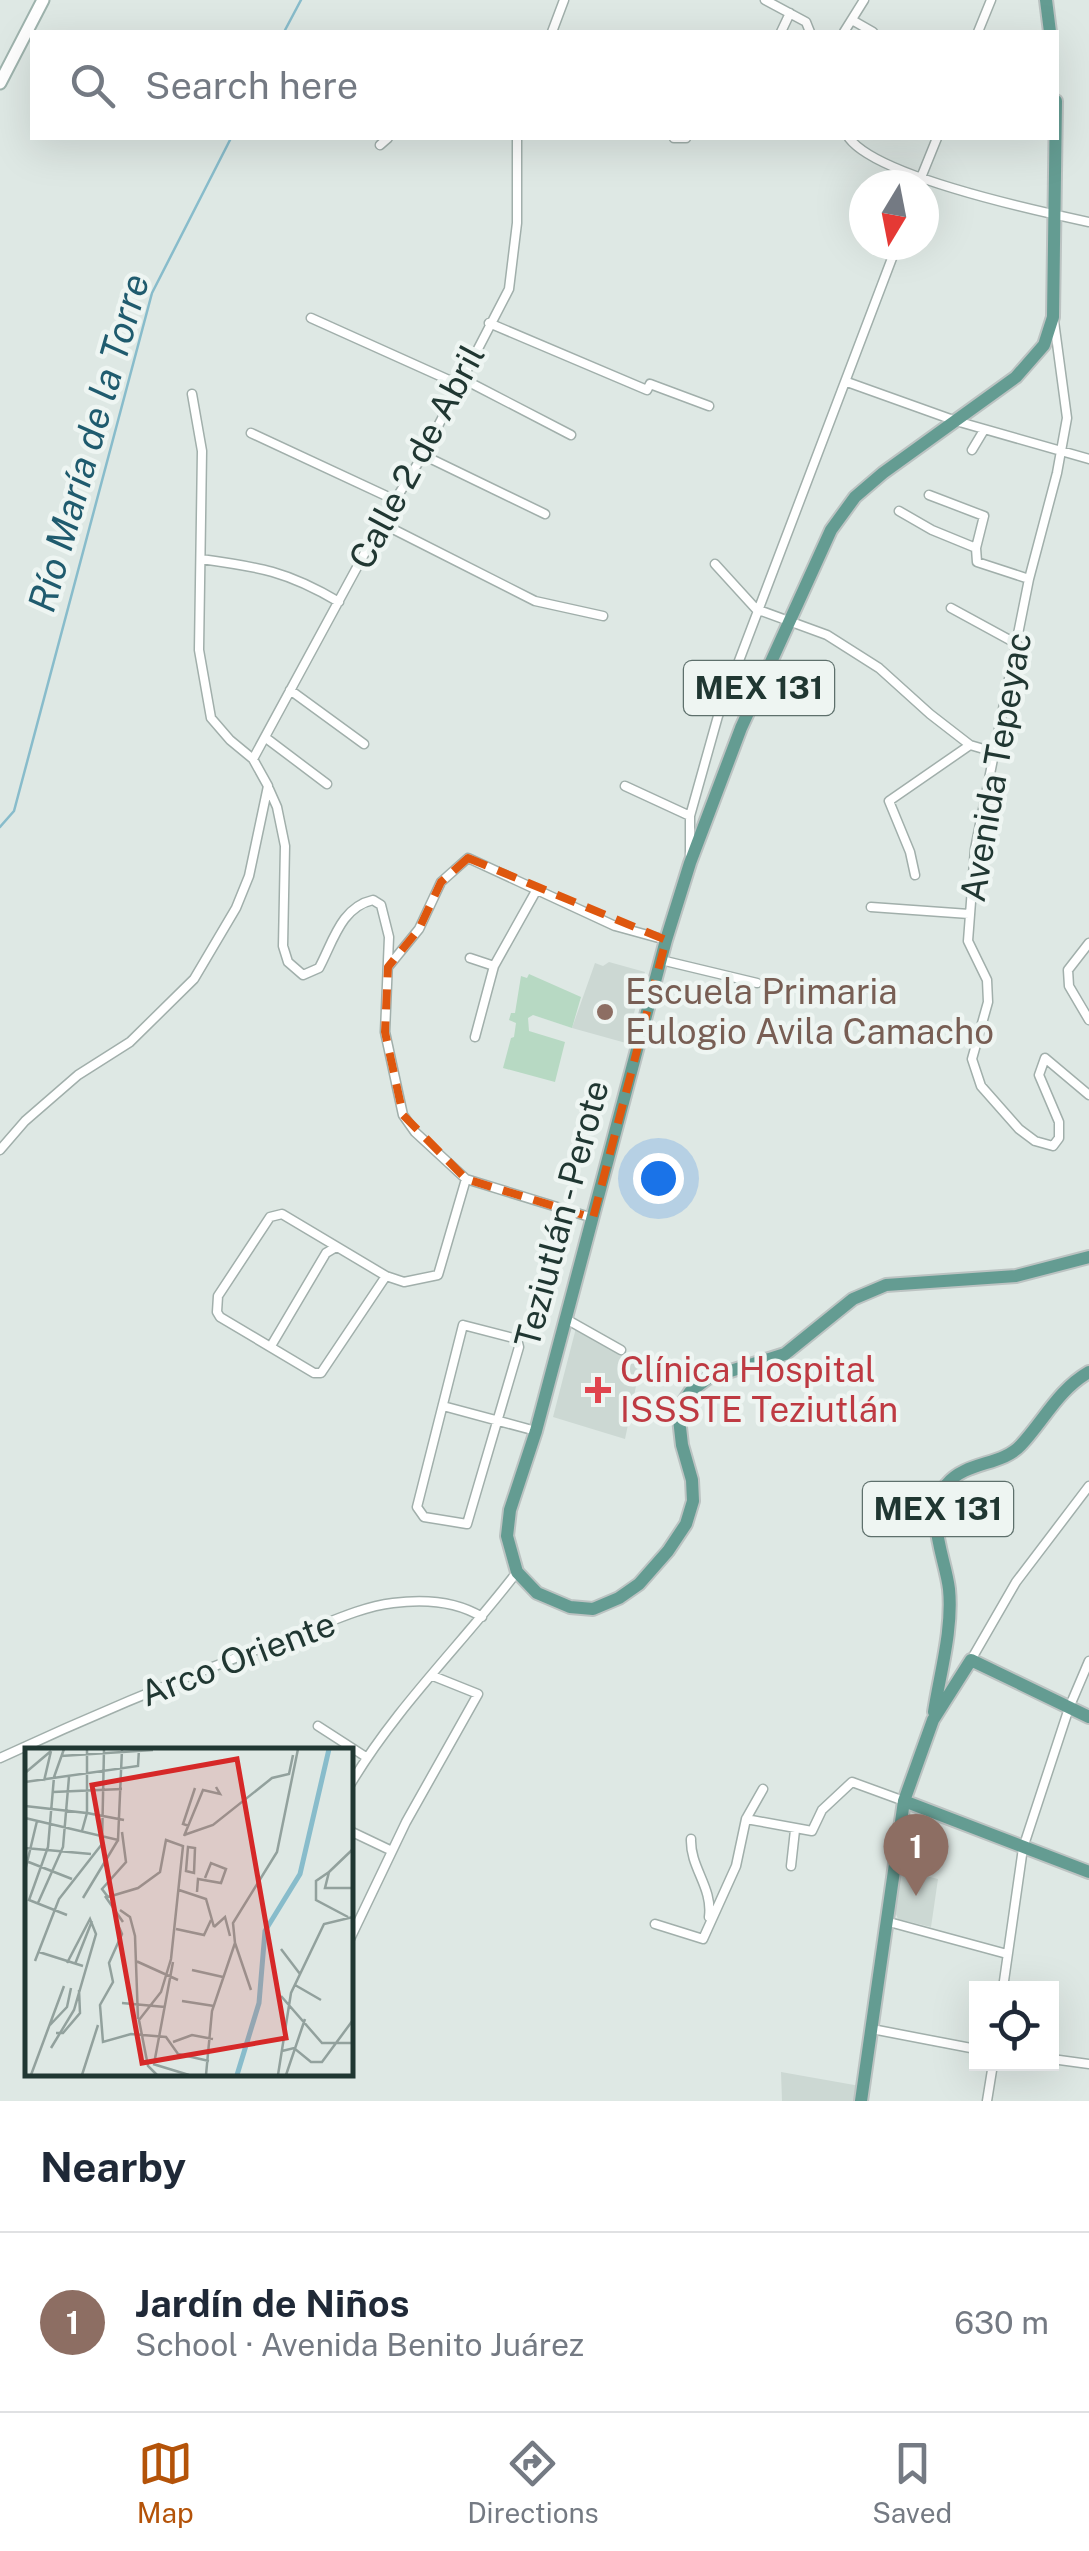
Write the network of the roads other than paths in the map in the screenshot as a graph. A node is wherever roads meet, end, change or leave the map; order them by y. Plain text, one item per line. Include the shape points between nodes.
1 (43, 0) edge
2 (564, 0) edge
3 (765, 0) edge
4 (864, 0) edge
5 (991, 0) edge
6 (1046, 0) edge
7 (790, 13) junction
8 (852, 20) junction
9 (553, 30) edge
10 (782, 30) edge
11 (809, 30) edge
12 (845, 30) edge
13 (869, 30) edge
14 (979, 30) edge
15 (1050, 30) edge
16 (0, 83) edge
17 (386, 140) edge
18 (516, 140) edge
19 (850, 140) edge
20 (936, 140) edge
21 (1056, 140) edge
22 (380, 145) dead end
23 (895, 170) edge
24 (924, 170) edge
25 (939, 186) edge
26 (1057, 216) junction
27 (1089, 222) edge
28 (891, 260) edge
29 (1053, 316) junction
30 (310, 318) dead end
31 (489, 323) junction
32 (461, 382) junction
33 (847, 382) junction
34 (192, 394) dead end
35 (708, 406) dead end
36 (956, 421) junction
37 (984, 430) junction
38 (251, 433) dead end
39 (571, 435) dead end
40 (972, 450) dead end
41 (1060, 453) junction
42 (423, 455) junction
43 (1089, 459) edge
44 (928, 495) dead end
45 (395, 500) junction
46 (899, 512) dead end
47 (545, 514) dead end
48 (381, 523) junction
49 (976, 548) junction
50 (200, 558) junction
51 (715, 564) dead end
52 (1029, 579) junction
53 (339, 602) junction
54 (952, 608) dead end
55 (756, 609) junction
56 (603, 616) dead end
57 (791, 622) junction
58 (1017, 644) junction
59 (290, 690) junction
60 (266, 738) junction
61 (364, 744) dead end
62 (970, 746) junction
63 (994, 752) junction
64 (253, 760) junction
65 (327, 784) dead end
66 (268, 786) junction
67 (625, 786) dead end
68 (690, 816) junction
69 (690, 863) junction
70 (915, 875) dead end
71 (536, 891) junction
72 (872, 907) dead end
73 (969, 914) junction
74 (666, 940) junction
75 (1089, 943) edge
76 (470, 958) dead end
77 (661, 960) junction
78 (494, 966) junction
79 (388, 967) junction
80 (757, 983) dead end
81 (1089, 1020) edge
82 (476, 1037) dead end
83 (1089, 1095) edge
84 (0, 1150) edge
85 (466, 1178) junction
86 (593, 1218) junction
87 (336, 1247) junction
88 (1089, 1257) edge
89 (386, 1276) junction
90 (566, 1319) junction
91 (270, 1346) junction
92 (621, 1350) dead end
93 (1089, 1372) edge
94 (443, 1406) junction
95 (498, 1419) junction
96 (536, 1431) junction
97 (1088, 1490) edge
98 (517, 1572) junction
99 (482, 1617) junction
100 (972, 1660) junction
101 (1089, 1661) edge
102 (432, 1676) junction
103 (1068, 1708) junction
104 (1089, 1717) edge
105 (933, 1720) junction
106 (318, 1726) dead end
107 (366, 1757) junction
108 (0, 1758) edge
109 (352, 1782) edge
110 (763, 1789) dead end
111 (904, 1801) junction
112 (746, 1819) junction
113 (795, 1830) junction
114 (352, 1832) edge
115 (691, 1840) dead end
116 (1023, 1848) junction
117 (392, 1851) junction
118 (792, 1866) dead end
119 (1089, 1872) edge
120 (352, 1913) edge
121 (360, 1918) junction
122 (709, 1921) junction
123 (889, 1922) junction
124 (655, 1924) dead end
125 (352, 1935) edge
126 (1007, 1954) junction
127 (1004, 1981) edge
128 (872, 2029) junction
129 (969, 2048) edge
130 (1059, 2060) edge
131 (1089, 2064) edge
132 (992, 2071) edge
133 (861, 2101) edge
134 (988, 2101) edge

1 - 16 main road
2 - 9 street
3 - 7 street
4 - 8 street
5 - 14 street
6 - 15 main road
7 - 10 street
7 - 11 street
8 - 12 street
8 - 13 street
17 - 22 street
18 - 31 street, Calle 2 de Abril via 514,266
19 - 23 street
20 - 24 street
21 - 26 main road, Teziutlán - Perote / MEX 131
25 - 26 street
26 - 27 street
26 - 29 main road, Teziutlán - Perote / MEX 131
28 - 33 street
29 - 36 main road, Teziutlán - Perote / MEX 131 via 1035,358
29 - 41 street, Avenida Tepeyac via 1067,418
30 - 32 street
31 - 32 street, Calle 2 de Abril
31 - 35 street via 616,379
32 - 39 street
32 - 42 street, Calle 2 de Abril
33 - 36 street
33 - 55 street
34 - 50 street via 202,450
36 - 37 street
36 - 57 main road, Teziutlán - Perote / MEX 131 via 855,497 831,530
37 - 40 street
37 - 41 street
38 - 45 street
41 - 43 street
41 - 52 street, Avenida Tepeyac
42 - 45 street, Calle 2 de Abril
42 - 47 street
44 - 49 street via 984,516
45 - 48 street, Calle 2 de Abril
46 - 49 street
48 - 53 street, Calle 2 de Abril
48 - 56 street via 535,600
49 - 52 street via 977,562
50 - 53 street via 272,569
50 - 64 street via 199,650 211,718
51 - 55 street
52 - 58 street, Avenida Tepeyac
53 - 59 street, Calle 2 de Abril
54 - 58 street
55 - 57 street
55 - 68 street
57 - 62 street via 880,668
57 - 69 main road, Teziutlán - Perote / MEX 131 via 740,728
58 - 63 street, Avenida Tepeyac
59 - 60 street, Calle 2 de Abril
59 - 61 street
60 - 64 street, Calle 2 de Abril
60 - 65 street
62 - 63 street
62 - 70 street via 890,801
63 - 73 street, Avenida Tepeyac
64 - 66 street
66 - 79 street via 285,846 288,962 303,974 319,968 348,912 374,900 389,937
66 - 84 street via 236,908 194,979 130,1042 25,1121
67 - 68 street
68 - 69 street
69 - 74 main road, Teziutlán - Perote / MEX 131
71 - 74 street
71 - 78 street
71 - 79 street via 468,858 441,882 419,929
72 - 73 street
73 - 83 street, Avenida Tepeyac via 968,941 987,980 988,1002 972,1059 981,1086 1019,1129 1052,1146 1060,1138 1059,1122 1039,1075 1045,1058
74 - 77 main road, Teziutlán - Perote / MEX 131
75 - 81 street via 1068,970 1069,986
76 - 78 street
77 - 80 street
77 - 86 main road, Teziutlán - Perote / MEX 131
78 - 82 street
79 - 85 street via 385,1032 403,1116
85 - 86 street
85 - 89 street via 438,1275 404,1282
86 - 90 main road, Teziutlán - Perote / MEX 131
87 - 89 street
87 - 91 street
87 - 91 street via 282,1214 270,1216 218,1296 217,1312
88 - 98 main road via 1016,1276 886,1285 852,1299 785,1354 708,1378 678,1410 692,1480 686,1524 639,1584 593,1609 570,1607 537,1593
89 - 91 street via 321,1374
90 - 92 street
90 - 96 main road, Teziutlán - Perote / MEX 131
93 - 105 main road, MEX 131 via 1070,1383 1019,1448 971,1467 941,1495 936,1528 950,1591
94 - 95 street
94 - 95 street via 462,1325 517,1339
94 - 95 street via 418,1514 467,1524
95 - 96 street
96 - 98 main road, Teziutlán - Perote / MEX 131 via 510,1510 507,1536
97 - 100 street via 1016,1582
98 - 99 street
99 - 102 street
99 - 108 street, Arco Oriente via 466,1607 425,1601 372,1607
100 - 103 main road
100 - 105 main road
101 - 103 street
102 - 107 street
102 - 117 street via 478,1694
103 - 104 main road
103 - 116 street
105 - 111 main road
106 - 107 street
107 - 109 street
110 - 112 street
111 - 113 street via 852,1782 822,1810 812,1832
111 - 116 main road
111 - 123 main road
112 - 113 street
112 - 122 street via 736,1866
113 - 118 street
114 - 117 street
115 - 122 street via 690,1856 707,1888
116 - 119 main road
116 - 126 street
117 - 121 street
120 - 121 street
121 - 125 street
122 - 124 street via 703,1939
123 - 126 street
123 - 128 main road
126 - 127 street
128 - 129 street
128 - 133 main road
130 - 131 street
132 - 134 street

